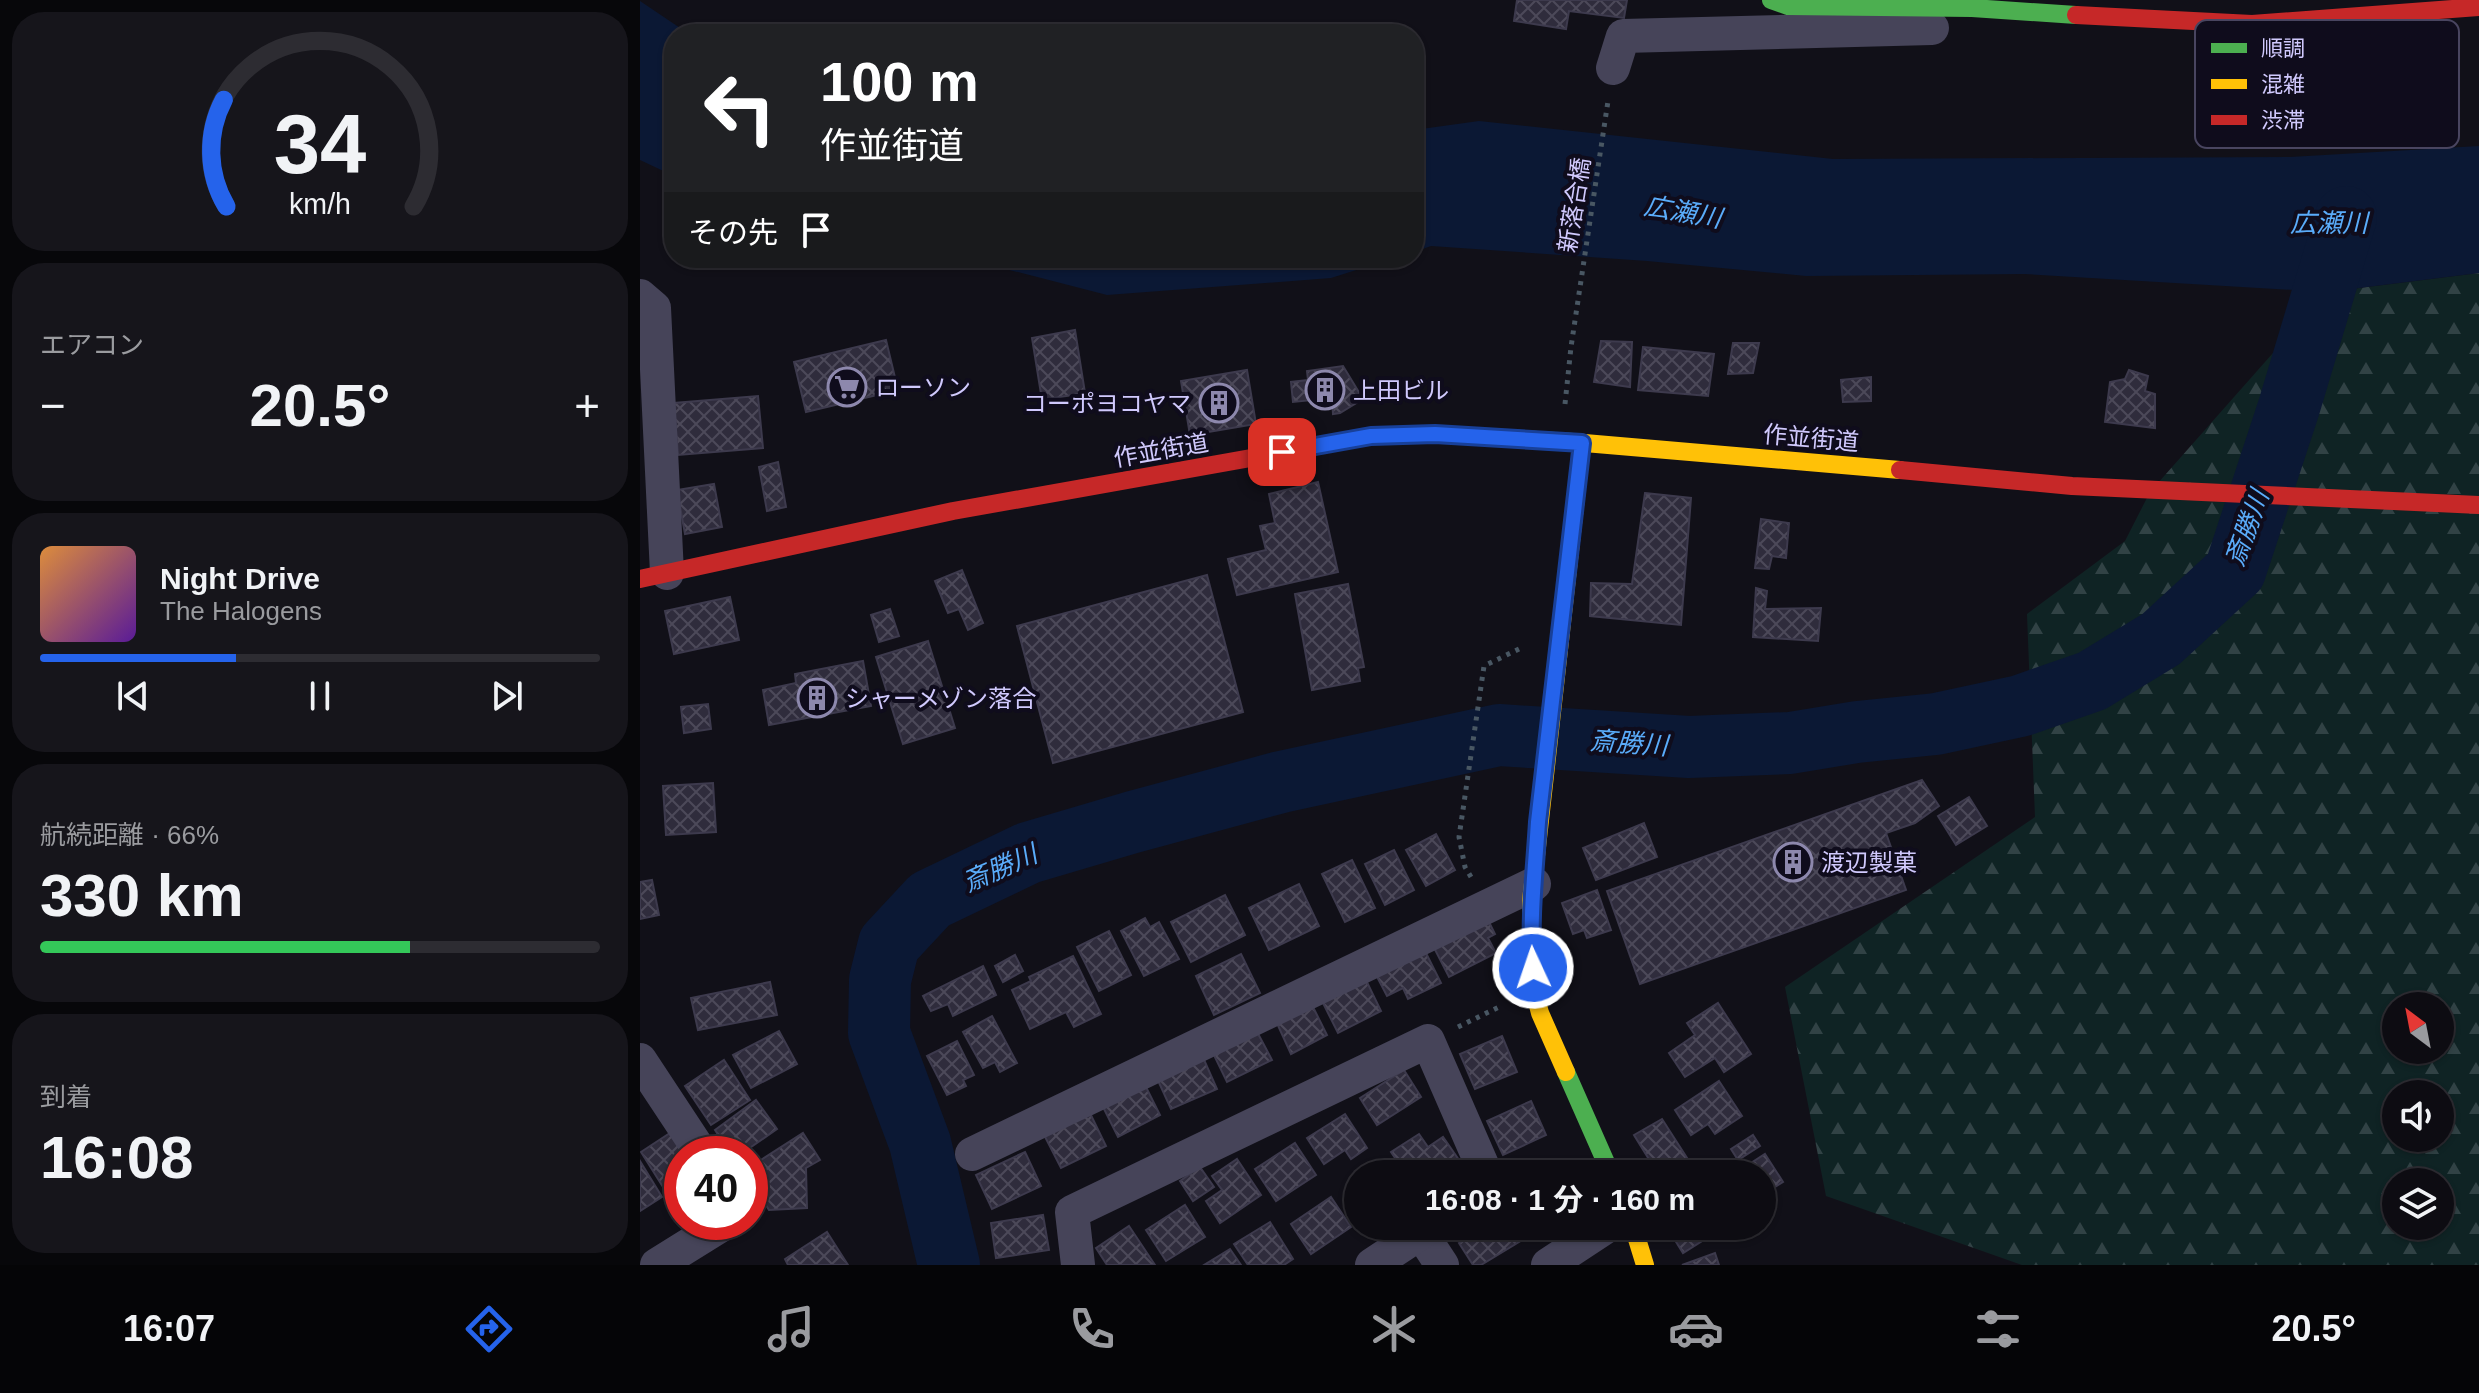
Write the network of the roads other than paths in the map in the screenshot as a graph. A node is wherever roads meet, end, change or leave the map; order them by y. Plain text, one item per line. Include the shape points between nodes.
1 (1771, 0) edge
2 (2479, 7) edge
3 (1960, 8) junction
4 (2305, 20) edge
5 (2195, 22) edge
6 (1613, 68) road end
7 (640, 296) edge
8 (1582, 443) junction
9 (2479, 505) edge
10 (654, 576) edge
11 (1534, 884) junction
12 (640, 1060) edge
13 (690, 1136) edge
14 (972, 1154) dead end
15 (1480, 1160) edge
16 (1605, 1160) edge
17 (697, 1240) edge
18 (1410, 1240) edge
19 (1431, 1240) edge
20 (1586, 1240) edge
21 (1637, 1240) edge
22 (657, 1265) edge
23 (1078, 1265) edge
24 (1372, 1265) edge
25 (1442, 1265) edge
26 (1548, 1265) edge
27 (1645, 1265) edge

1 - 3 street via 1788,6
2 - 4 street
3 - 5 street
3 - 6 street via 1948,28 1623,36
7 - 10 street via 654,308
8 - 9 street, 作並街道 via 2072,486
8 - 10 street, 作並街道 via 1435,434 1371,436 953,511
8 - 11 street
11 - 14 street
11 - 16 street via 1534,990
12 - 13 street
15 - 23 street via 1428,1041 1072,1212
17 - 22 street
18 - 24 street
19 - 25 street
20 - 26 street
21 - 27 street

